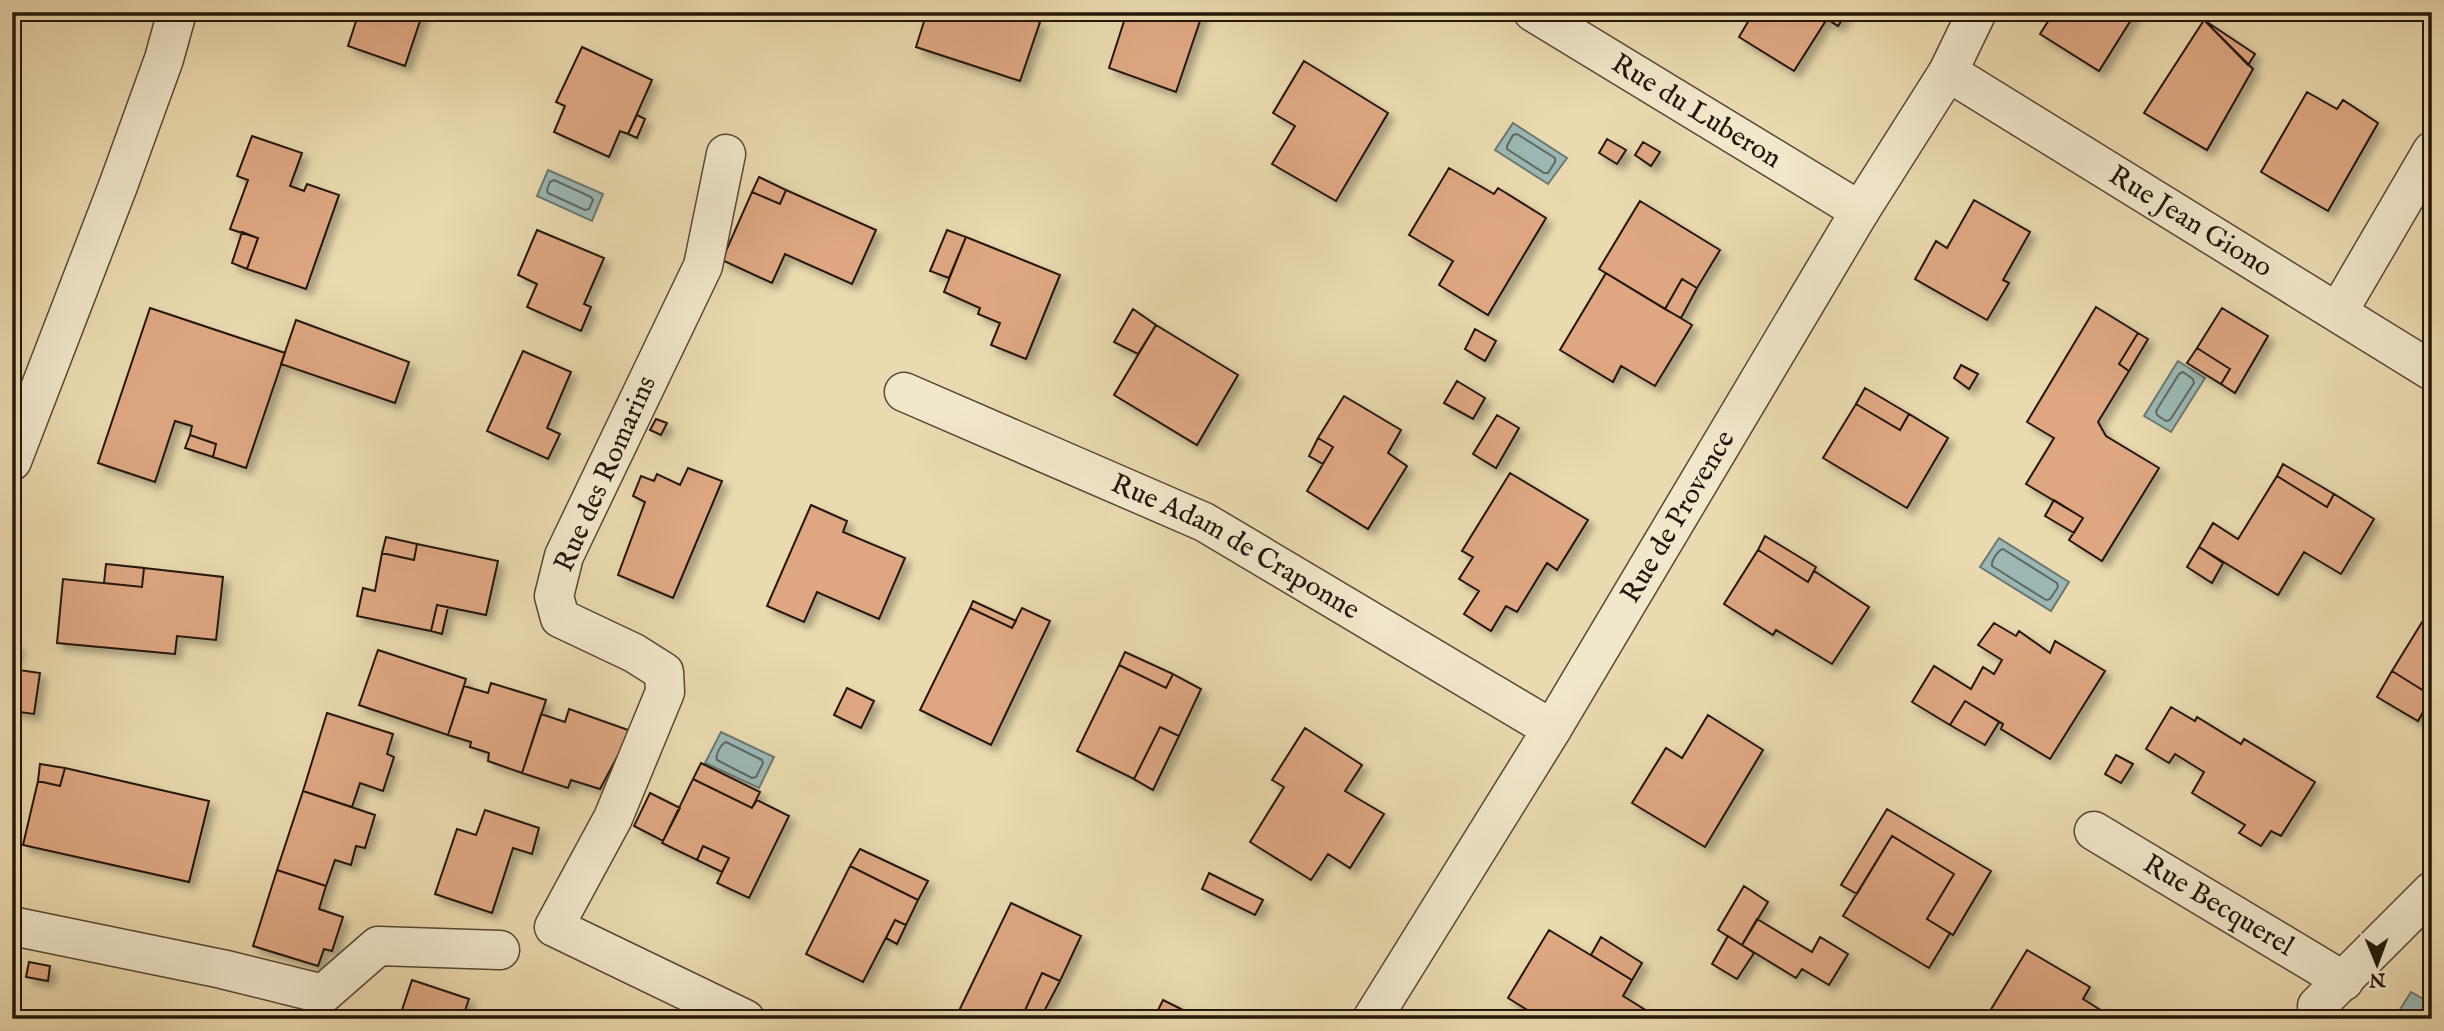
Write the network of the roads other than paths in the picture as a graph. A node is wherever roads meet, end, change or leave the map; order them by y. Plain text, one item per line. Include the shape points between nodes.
1 (177, 12) edge
2 (1533, 12) edge
3 (1977, 12) edge
4 (1948, 72) junction
5 (2432, 151) edge
6 (726, 154) dead end
7 (1860, 211) junction
8 (2338, 312) junction
9 (2432, 371) edge
10 (904, 392) dead end
11 (12, 461) edge
12 (1552, 729) junction
13 (2094, 831) dead end
14 (2432, 891) edge
15 (12, 926) edge
16 (500, 950) dead end
17 (745, 1019) edge
18 (1372, 1019) edge

1 - 11 street via 118,186
2 - 7 street, Rue du Luberon
3 - 4 street, Rue de Provence
4 - 7 street, Rue de Provence
4 - 8 street, Rue Jean Giono
5 - 8 street
6 - 17 street, Rue des Romarins via 703,267 564,556 554,596 559,618 664,671 665,692 613,818 554,927
7 - 12 street, Rue de Provence
8 - 9 street, Rue Jean Giono
10 - 12 street, Rue Adam de Craponne via 1204,522
12 - 18 street, Rue de Provence
13 - 14 street, Rue Becquerel via 2331,994
15 - 16 street via 323,994 378,946

